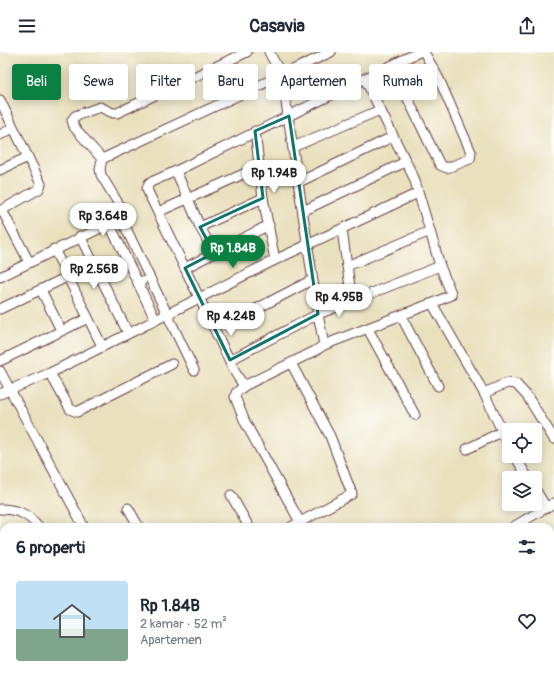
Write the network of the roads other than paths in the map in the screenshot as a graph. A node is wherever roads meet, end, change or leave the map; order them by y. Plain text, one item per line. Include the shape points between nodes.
1 (247, 52) edge
2 (269, 52) edge
3 (330, 52) edge
4 (419, 52) edge
5 (424, 52) edge
6 (233, 55) edge
7 (276, 64) edge
8 (306, 64) edge
9 (396, 64) edge
10 (431, 64) edge
11 (437, 75) edge
12 (369, 77) edge
13 (365, 79) junction
14 (266, 83) edge
15 (286, 100) edge
16 (408, 100) edge
17 (1, 105) edge
18 (380, 110) junction
19 (289, 116) junction
20 (13, 128) junction
21 (255, 131) junction
22 (0, 135) edge
23 (392, 137) junction
24 (293, 147) junction
25 (28, 157) junction
26 (102, 159) junction
27 (405, 162) junction
28 (259, 167) junction
29 (0, 170) edge
30 (176, 171) junction
31 (299, 182) junction
32 (418, 193) junction
33 (264, 198) junction
34 (188, 199) junction
35 (1, 211) edge
36 (303, 211) junction
37 (158, 212) junction
38 (121, 218) junction
39 (109, 223) junction
40 (268, 225) junction
41 (200, 227) junction
42 (342, 230) junction
43 (430, 231) junction
44 (80, 236) junction
45 (308, 246) junction
46 (54, 249) junction
47 (214, 253) junction
48 (275, 260) junction
49 (29, 262) junction
50 (347, 266) junction
51 (440, 266) junction
52 (185, 268) junction
53 (0, 277) edge
54 (67, 277) junction
55 (151, 277) junction
56 (312, 280) junction
57 (138, 282) junction
58 (41, 290) junction
59 (200, 298) junction
60 (352, 301) junction
61 (431, 304) junction
62 (0, 309) edge
63 (256, 309) dead end
64 (167, 313) junction
65 (318, 314) junction
66 (401, 316) junction
67 (88, 318) junction
68 (155, 319) junction
69 (368, 329) junction
70 (61, 330) junction
71 (128, 333) junction
72 (324, 345) junction
73 (102, 346) junction
74 (230, 360) junction
75 (0, 361) edge
76 (291, 363) junction
77 (172, 364) dead end
78 (194, 370) dead end
79 (0, 371) edge
80 (50, 373) junction
81 (244, 386) junction
82 (438, 386) dead end
83 (9, 390) junction
84 (484, 393) junction
85 (0, 394) edge
86 (415, 415) dead end
87 (501, 432) joint
88 (554, 439) edge
89 (467, 448) dead end
90 (231, 495) dead end
91 (542, 496) edge
92 (550, 505) edge
93 (128, 508) dead end
94 (0, 509) edge
95 (300, 522) joint
96 (35, 523) edge
97 (82, 523) edge
98 (137, 523) edge
99 (247, 523) edge
100 (520, 523) edge

1 - 6 street
2 - 7 street
3 - 8 street
4 - 9 street
5 - 10 street
6 - 26 street via 118,113 100,107 75,116 72,120 74,127
11 - 16 street via 471,152 470,159 447,168 440,165
12 - 13 street
13 - 18 street
13 - 19 street
14 - 26 street
15 - 19 street
17 - 20 street
18 - 23 street
18 - 24 street
19 - 21 street
19 - 24 street
20 - 22 street
20 - 25 street
21 - 28 street
21 - 30 street
23 - 27 street
23 - 31 street
24 - 31 street
25 - 29 street
25 - 35 street via 41,181 40,187
26 - 38 street via 101,175 123,211
27 - 32 street via 414,178
27 - 36 street
28 - 33 street
28 - 34 street
30 - 34 street
30 - 37 street via 147,186
31 - 36 street
32 - 42 street
32 - 43 street
33 - 40 street
33 - 41 street
34 - 37 street
34 - 41 street
35 - 49 street
36 - 45 street
37 - 52 street
38 - 39 street
38 - 55 street
39 - 44 street
39 - 57 street
40 - 47 street
40 - 48 street
41 - 47 street
42 - 45 street
42 - 50 street
43 - 50 street
43 - 51 street
44 - 46 street
44 - 71 street
45 - 48 street
45 - 56 street
46 - 49 street
46 - 54 street
47 - 52 street
48 - 59 street
49 - 53 street
50 - 60 street
51 - 60 street
51 - 61 street via 451,295
52 - 59 street
54 - 58 street
54 - 67 street
55 - 57 street
55 - 64 street
56 - 63 street
56 - 65 street
57 - 68 street
58 - 62 street
58 - 70 street
59 - 64 street
59 - 74 street
60 - 65 street
61 - 66 street
61 - 84 street via 435,306
64 - 68 street
64 - 78 street
65 - 72 street
65 - 74 street
66 - 69 street
66 - 82 street
67 - 70 street
67 - 73 street
68 - 71 street
69 - 72 street
69 - 86 street
70 - 75 street
71 - 73 street
72 - 76 street
73 - 80 street
74 - 81 street
76 - 81 street
76 - 95 street via 330,436 352,494
77 - 80 street via 77,412 70,409
79 - 83 street
80 - 83 street
81 - 95 street via 236,393 235,401
83 - 85 street
83 - 97 street
84 - 87 street
84 - 88 street via 507,383 516,384 527,396
87 - 89 street
90 - 99 street
91 - 92 street
92 - 100 street
93 - 98 street
94 - 96 street via 17,510

